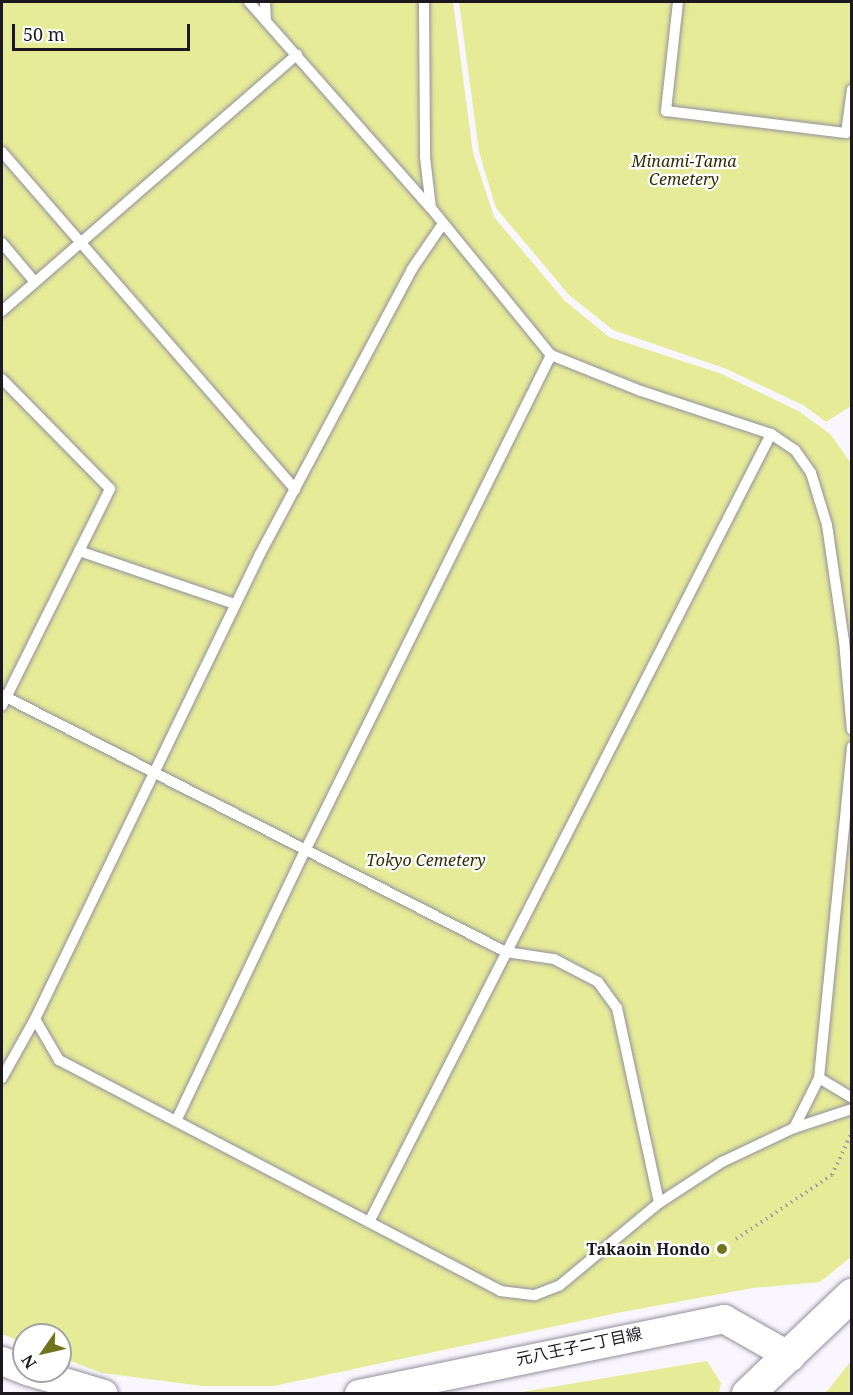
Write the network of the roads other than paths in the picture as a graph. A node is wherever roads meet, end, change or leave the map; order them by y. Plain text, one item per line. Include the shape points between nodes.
1 (249, 2) edge
2 (265, 2) edge
3 (424, 2) edge
4 (678, 2) edge
5 (266, 21) junction
6 (297, 55) junction
7 (852, 89) edge
8 (2, 152) edge
9 (430, 208) junction
10 (442, 225) junction
11 (79, 242) junction
12 (2, 243) edge
13 (35, 282) junction
14 (2, 311) edge
15 (551, 355) junction
16 (2, 379) edge
17 (771, 434) junction
18 (295, 489) junction
19 (79, 551) junction
20 (235, 604) junction
21 (3, 699) edge
22 (852, 730) edge
23 (852, 747) edge
24 (154, 775) junction
25 (305, 850) junction
26 (506, 952) junction
27 (35, 1019) junction
28 (2, 1078) edge
29 (819, 1078) junction
30 (852, 1098) edge
31 (852, 1109) edge
32 (176, 1121) junction
33 (794, 1128) junction
34 (659, 1203) junction
35 (369, 1222) junction
36 (852, 1295) edge
37 (791, 1357) junction
38 (68, 1383) edge
39 (104, 1394) edge
40 (359, 1394) edge
41 (748, 1394) edge

1 - 5 lane
2 - 5 lane
3 - 9 lane via 425,157
4 - 7 lane via 666,111 846,133
5 - 6 lane
6 - 9 lane
6 - 11 lane
8 - 11 lane
9 - 10 lane
10 - 15 lane
10 - 18 lane via 412,270
11 - 13 lane
11 - 18 lane
12 - 13 lane
13 - 14 lane
15 - 17 lane via 641,391
15 - 25 lane
16 - 19 lane via 110,489
17 - 22 lane via 795,450 811,472 826,525 844,641
17 - 26 lane
18 - 20 lane
19 - 20 lane
19 - 21 lane
20 - 24 lane
21 - 24 lane
23 - 29 lane
24 - 25 lane
24 - 27 lane
25 - 26 lane
25 - 32 lane
26 - 34 lane via 554,959 598,982 617,1008
26 - 35 lane
27 - 28 lane
27 - 32 lane via 59,1060
29 - 30 lane
29 - 33 lane
31 - 33 lane
32 - 35 lane
33 - 34 lane via 722,1162
34 - 35 lane via 559,1286 535,1295 500,1291
36 - 37 main road
37 - 40 street, 元八王子二丁目線 via 724,1319
37 - 41 main road
38 - 39 street

